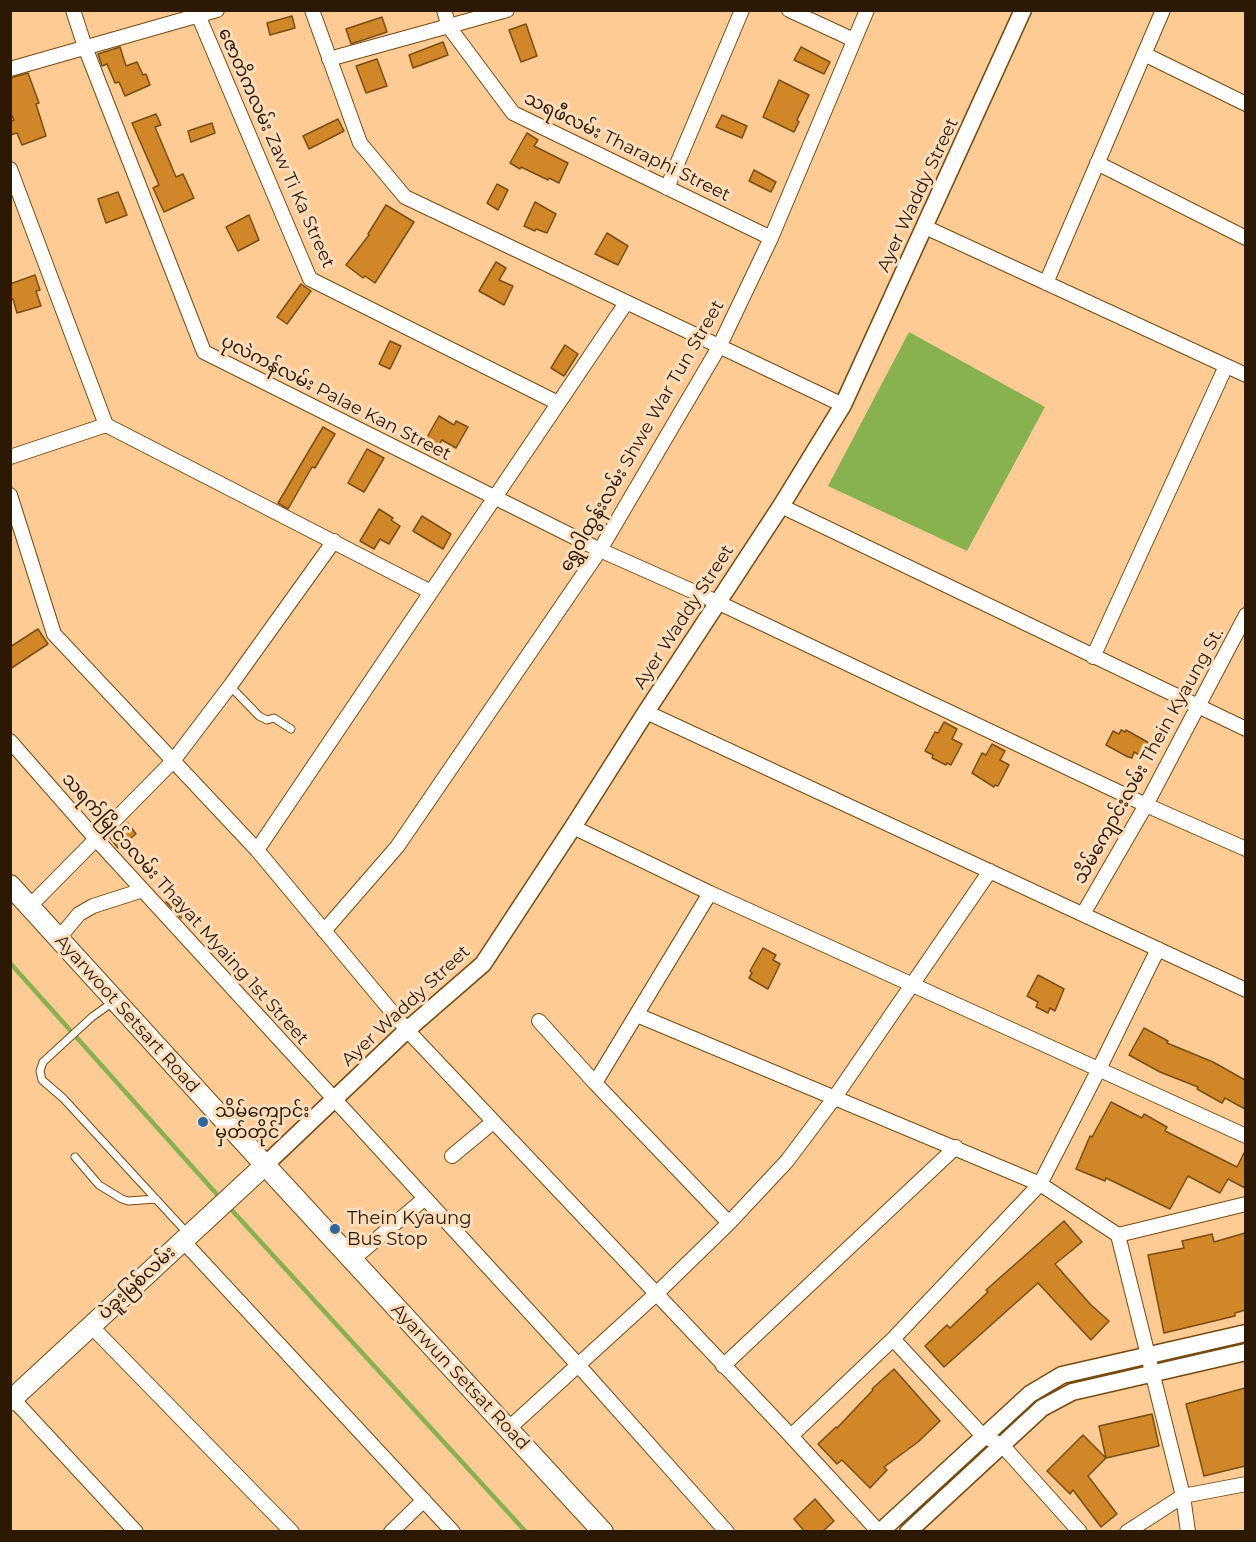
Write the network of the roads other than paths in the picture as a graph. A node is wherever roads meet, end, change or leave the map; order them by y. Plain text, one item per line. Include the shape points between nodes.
1 (73, 10) edge
2 (217, 10) edge
3 (312, 10) edge
4 (444, 10) edge
5 (507, 10) edge
6 (742, 10) edge
7 (789, 10) edge
8 (867, 10) edge
9 (1023, 10) edge
10 (1163, 10) edge
11 (197, 13) edge
12 (449, 27) junction
13 (854, 40) junction
14 (85, 47) junction
15 (1144, 54) junction
16 (329, 59) junction
17 (10, 69) edge
18 (1245, 104) edge
19 (1097, 163) junction
20 (10, 169) edge
21 (667, 188) junction
22 (925, 227) junction
23 (1245, 237) edge
24 (771, 238) junction
25 (1046, 283) junction
26 (626, 303) junction
27 (719, 347) junction
28 (1226, 366) junction
29 (1245, 375) edge
30 (558, 403) junction
31 (843, 405) junction
32 (106, 424) junction
33 (10, 457) edge
34 (10, 495) edge
35 (495, 497) junction
36 (781, 506) junction
37 (334, 541) junction
38 (600, 550) junction
39 (431, 592) junction
40 (717, 602) junction
41 (1245, 615) edge
42 (1093, 657) junction
43 (230, 687) junction
44 (1198, 708) junction
45 (646, 712) junction
46 (291, 729) dead end
47 (1245, 729) edge
48 (10, 741) edge
49 (173, 761) junction
50 (1146, 806) junction
51 (573, 827) junction
52 (95, 838) junction
53 (1245, 849) edge
54 (257, 850) junction
55 (990, 871) junction
56 (10, 885) edge
57 (142, 890) junction
58 (710, 894) junction
59 (30, 906) junction
60 (1083, 914) junction
61 (324, 931) junction
62 (59, 938) junction
63 (1158, 949) junction
64 (913, 984) junction
65 (1245, 990) edge
66 (115, 1001) junction
67 (637, 1015) junction
68 (539, 1021) dead end
69 (407, 1030) junction
70 (1099, 1069) junction
71 (595, 1083) junction
72 (835, 1097) junction
73 (334, 1099) junction
74 (494, 1122) junction
75 (1245, 1136) edge
76 (956, 1147) junction
77 (452, 1156) dead end
78 (75, 1157) dead end
79 (264, 1165) junction
80 (1040, 1184) junction
81 (424, 1199) junction
82 (156, 1200) junction
83 (1245, 1204) edge
84 (317, 1222) joint
85 (729, 1223) junction
86 (1118, 1235) junction
87 (186, 1238) junction
88 (352, 1260) junction
89 (656, 1294) junction
90 (91, 1326) junction
91 (1245, 1333) edge
92 (893, 1339) junction
93 (1245, 1352) edge
94 (1147, 1355) junction
95 (579, 1366) junction
96 (723, 1366) junction
97 (1153, 1373) junction
98 (12, 1400) edge
99 (508, 1429) junction
100 (791, 1436) junction
101 (983, 1436) junction
102 (1002, 1445) junction
103 (1245, 1484) edge
104 (1183, 1496) junction
105 (424, 1500) junction
106 (136, 1532) edge
107 (291, 1532) edge
108 (391, 1532) edge
109 (453, 1532) edge
110 (603, 1532) edge
111 (727, 1532) edge
112 (879, 1532) edge
113 (908, 1532) edge
114 (1080, 1532) edge
115 (1127, 1532) edge
116 (1188, 1532) edge

1 - 14 street, ပုလဲကန်လမ်း Palae Kan Street
2 - 11 street
3 - 16 street
4 - 12 street, သရဖီလမ်း Tharaphi Street
5 - 12 street
6 - 21 street
7 - 13 street
8 - 13 street, ရွှေဝါထွန်းလမ်း Shwe War Tun Street
9 - 22 street, Ayer Waddy Street
10 - 15 street
11 - 14 street
11 - 30 street, ဇောတိကလမ်း Zaw Ti Ka Street via 310,279
12 - 16 street
12 - 21 street, သရဖီလမ်း Tharaphi Street via 513,113
13 - 24 street, ရွှေဝါထွန်းလမ်း Shwe War Tun Street
14 - 17 street
14 - 35 street, ပုလဲကန်လမ်း Palae Kan Street via 204,352
15 - 18 street
15 - 19 street
16 - 26 street via 360,142 405,197
19 - 23 street
19 - 25 street
20 - 32 street
21 - 24 street, သရဖီလမ်း Tharaphi Street
22 - 25 street
22 - 31 street, Ayer Waddy Street
24 - 27 street, ရွှေဝါထွန်းလမ်း Shwe War Tun Street
25 - 28 street
26 - 27 street
26 - 30 street
27 - 31 street
27 - 38 street, ရွှေဝါထွန်းလမ်း Shwe War Tun Street
28 - 29 street
28 - 42 street
30 - 35 street
31 - 36 street, Ayer Waddy Street
32 - 33 street
32 - 37 street
34 - 49 street via 54,634
35 - 38 street, ပုလဲကန်လမ်း Palae Kan Street
35 - 39 street
36 - 40 street, Ayer Waddy Street
36 - 42 street
37 - 39 street
37 - 43 street
38 - 40 street, ပုလဲကန်လမ်း Palae Kan Street
38 - 61 street, ရွှေဝါထွန်းလမ်း Shwe War Tun Street via 397,847
39 - 54 street
40 - 45 street, Ayer Waddy Street
40 - 50 street, ပုလဲကန်လမ်း Palae Kan Street
41 - 44 street, သိမ်ကျောင်းလမ်း Thein Kyaung St.
42 - 44 street
43 - 46 lane via 259,716 267,720 274,717
43 - 49 street
44 - 47 street
44 - 50 street, သိမ်ကျောင်းလမ်း Thein Kyaung St.
45 - 51 street, Ayer Waddy Street
45 - 55 street
48 - 52 street, သရက်မြိုင်၁လမ်း Thayat Myaing 1st Street
49 - 52 street
49 - 54 street
50 - 53 street, ပုလဲကန်လမ်း Palae Kan Street
50 - 60 street, သိမ်ကျောင်းလမ်း Thein Kyaung St.
51 - 58 street
51 - 69 street, Ayer Waddy Street via 483,964
52 - 57 street, သရက်မြိုင်၁လမ်း Thayat Myaing 1st Street
52 - 59 street
54 - 61 street
55 - 60 street
55 - 64 street
56 - 59 main road, Ayarwoot Setsart Road
57 - 62 street via 79,914
57 - 73 street, သရက်မြိုင်၁လမ်း Thayat Myaing 1st Street
58 - 64 street
58 - 67 street
59 - 62 main road, Ayarwoot Setsart Road
60 - 63 street
61 - 69 street
62 - 66 main road, Ayarwoot Setsart Road
63 - 65 street
63 - 70 street
64 - 70 street
64 - 72 street
66 - 79 main road, Ayarwoot Setsart Road
66 - 82 lane via 56,1049 40,1071 42,1080
67 - 71 street
67 - 72 street
68 - 71 street
69 - 73 street, Ayer Waddy Street
69 - 74 street
70 - 75 street
70 - 80 street
71 - 85 street
72 - 76 street
72 - 85 street via 787,1161
73 - 79 street, Ayer Waddy Street
73 - 81 street, သရက်မြိုင်၁လမ်း Thayat Myaing 1st Street
74 - 77 street
74 - 89 street
76 - 80 street
76 - 96 street
78 - 82 lane via 99,1185 122,1199
79 - 84 main road, Ayarwoot Setsart Road
79 - 87 main road, ပဲခူးမြစ်လမ်း
80 - 86 street
80 - 92 street
81 - 88 street
81 - 95 street, သရက်မြိုင်၁လမ်း Thayat Myaing 1st Street
82 - 87 lane
83 - 86 street
84 - 88 main road, Ayarwun Setsat Road
85 - 89 street
86 - 94 street
87 - 90 main road, ပဲခူးမြစ်လမ်း
87 - 105 street
88 - 99 main road, Ayarwun Setsat Road
89 - 95 street
89 - 96 street
90 - 98 main road, ပဲခူးမြစ်လမ်း
90 - 107 street
91 - 94 street
92 - 100 street
92 - 101 street
93 - 97 street
94 - 97 street
94 - 101 street via 1062,1375 1030,1394
95 - 99 street
95 - 111 street, သရက်မြိုင်၁လမ်း Thayat Myaing 1st Street
96 - 100 street
97 - 102 street via 1072,1392 1042,1408
97 - 104 street
98 - 106 street
99 - 110 main road, Ayarwun Setsat Road
100 - 112 street
101 - 102 street
101 - 112 street
102 - 113 street
102 - 114 street
103 - 104 street
104 - 115 street
104 - 116 street
105 - 108 street
105 - 109 street

